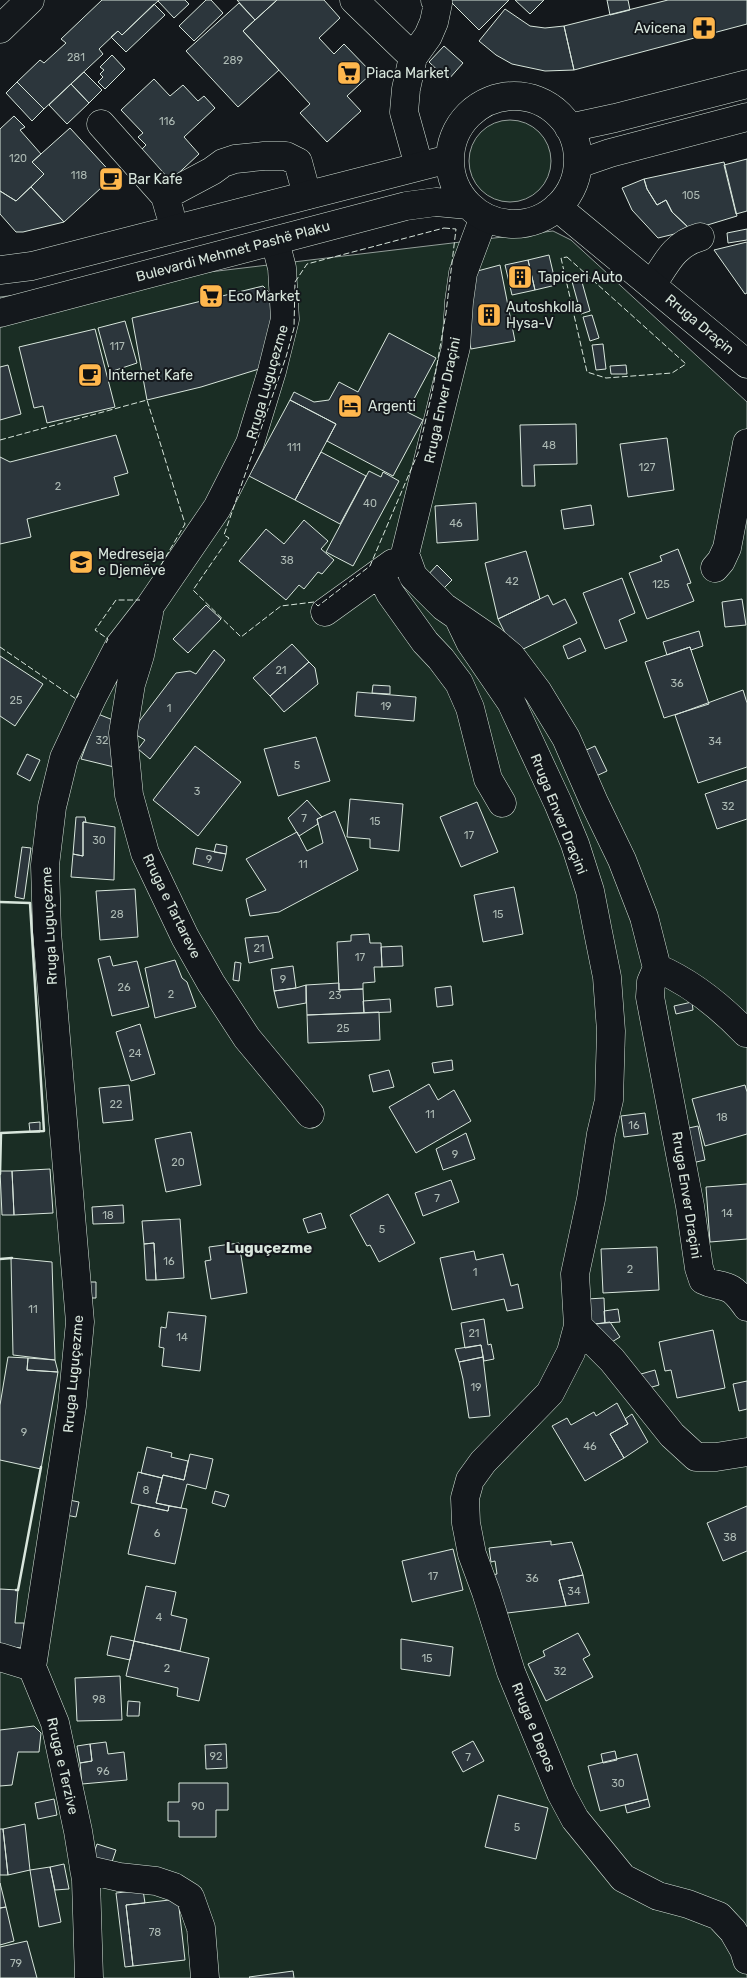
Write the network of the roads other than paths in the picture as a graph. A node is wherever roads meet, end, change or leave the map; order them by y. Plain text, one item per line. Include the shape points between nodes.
1 (30, 0) edge
2 (354, 0) edge
3 (435, 0) edge
4 (4, 19) edge
5 (413, 58) junction
6 (747, 84) edge
7 (747, 117) edge
8 (101, 124) dead end
9 (569, 128) junction
10 (449, 159) junction
11 (578, 164) junction
12 (419, 166) junction
13 (165, 196) junction
14 (307, 196) junction
15 (557, 207) junction
16 (476, 211) junction
17 (174, 230) junction
18 (700, 237) dead end
19 (275, 241) junction
20 (0, 270) edge
21 (652, 285) junction
22 (0, 313) edge
23 (747, 364) edge
24 (747, 443) edge
25 (405, 554) junction
26 (714, 568) dead end
27 (380, 572) junction
28 (150, 606) junction
29 (325, 612) dead end
30 (458, 617) junction
31 (502, 803) dead end
32 (657, 968) junction
33 (746, 1033) edge
34 (310, 1114) dead end
35 (747, 1307) edge
36 (578, 1326) junction
37 (512, 1433) joint
38 (747, 1452) edge
39 (0, 1657) edge
40 (32, 1666) junction
41 (84, 1869) junction
42 (746, 1950) edge
43 (89, 1978) edge
44 (205, 1978) edge

1 - 4 street
2 - 5 street
3 - 5 street via 438,3 434,22
5 - 12 street via 404,112
6 - 9 street
7 - 11 street via 610,152
8 - 13 street
9 - 10 street, Bulevardi Mehmet Pashë Plaku via 556,112 538,101 518,96 498,98 478,106 463,120 453,139
9 - 11 street, Bulevardi Mehmet Pashë Plaku
10 - 12 street
10 - 16 street, Bulevardi Mehmet Pashë Plaku via 458,192
11 - 15 street, Bulevardi Mehmet Pashë Plaku via 568,195
12 - 14 street
13 - 14 street via 223,163 264,156 286,156 298,162
13 - 17 street
14 - 17 street
15 - 16 street, Bulevardi Mehmet Pashë Plaku via 541,218 523,223 503,223
15 - 21 street, Rruga Draçin
16 - 19 street, Bulevardi Mehmet Pashë Plaku via 448,202 424,202
16 - 25 street, Rruga Enver Draçini via 463,273 456,347
17 - 20 street via 32,266
18 - 21 street, Rruga Draçin via 686,240 674,251
19 - 22 street, Bulevardi Mehmet Pashë Plaku
19 - 28 street, Rruga Luguçezme via 291,271 285,319 250,443 217,508
21 - 23 street, Rruga Draçin
24 - 26 street via 727,548
25 - 27 street
25 - 30 street, Rruga Enver Draçini via 414,576 424,588
27 - 29 street
27 - 31 street via 390,593 424,642 459,683 470,708 488,779
28 - 34 street, Rruga e Tartareve via 123,733 129,795 145,853 185,937 212,983 247,1038
28 - 40 street, Rruga Luguçezme via 119,646 64,758 52,807 45,865 48,942 80,1322 72,1406
30 - 32 street, Rruga Enver Draçini via 511,656 566,738 629,875
30 - 36 street, Rruga Enver Draçini via 470,642 511,702 558,803 590,891 606,977 610,1031 609,1100 576,1274
32 - 33 street via 674,975 712,1001
32 - 35 street, Rruga Enver Draçini via 651,982 650,997 699,1268 703,1280 713,1286 732,1289
36 - 37 street, Rruga Enver Draçini via 571,1352 550,1393
36 - 38 street via 612,1360 672,1435 696,1457 716,1458
37 - 42 street, Rruga e Depos via 470,1480 465,1498 466,1523 472,1554 512,1672 561,1793 574,1819 623,1878 658,1896 719,1916
39 - 40 street
40 - 41 street, Rruga e Terzive via 55,1723
41 - 43 street, Rruga e Terzive
41 - 44 street via 156,1881 190,1897 201,1928

